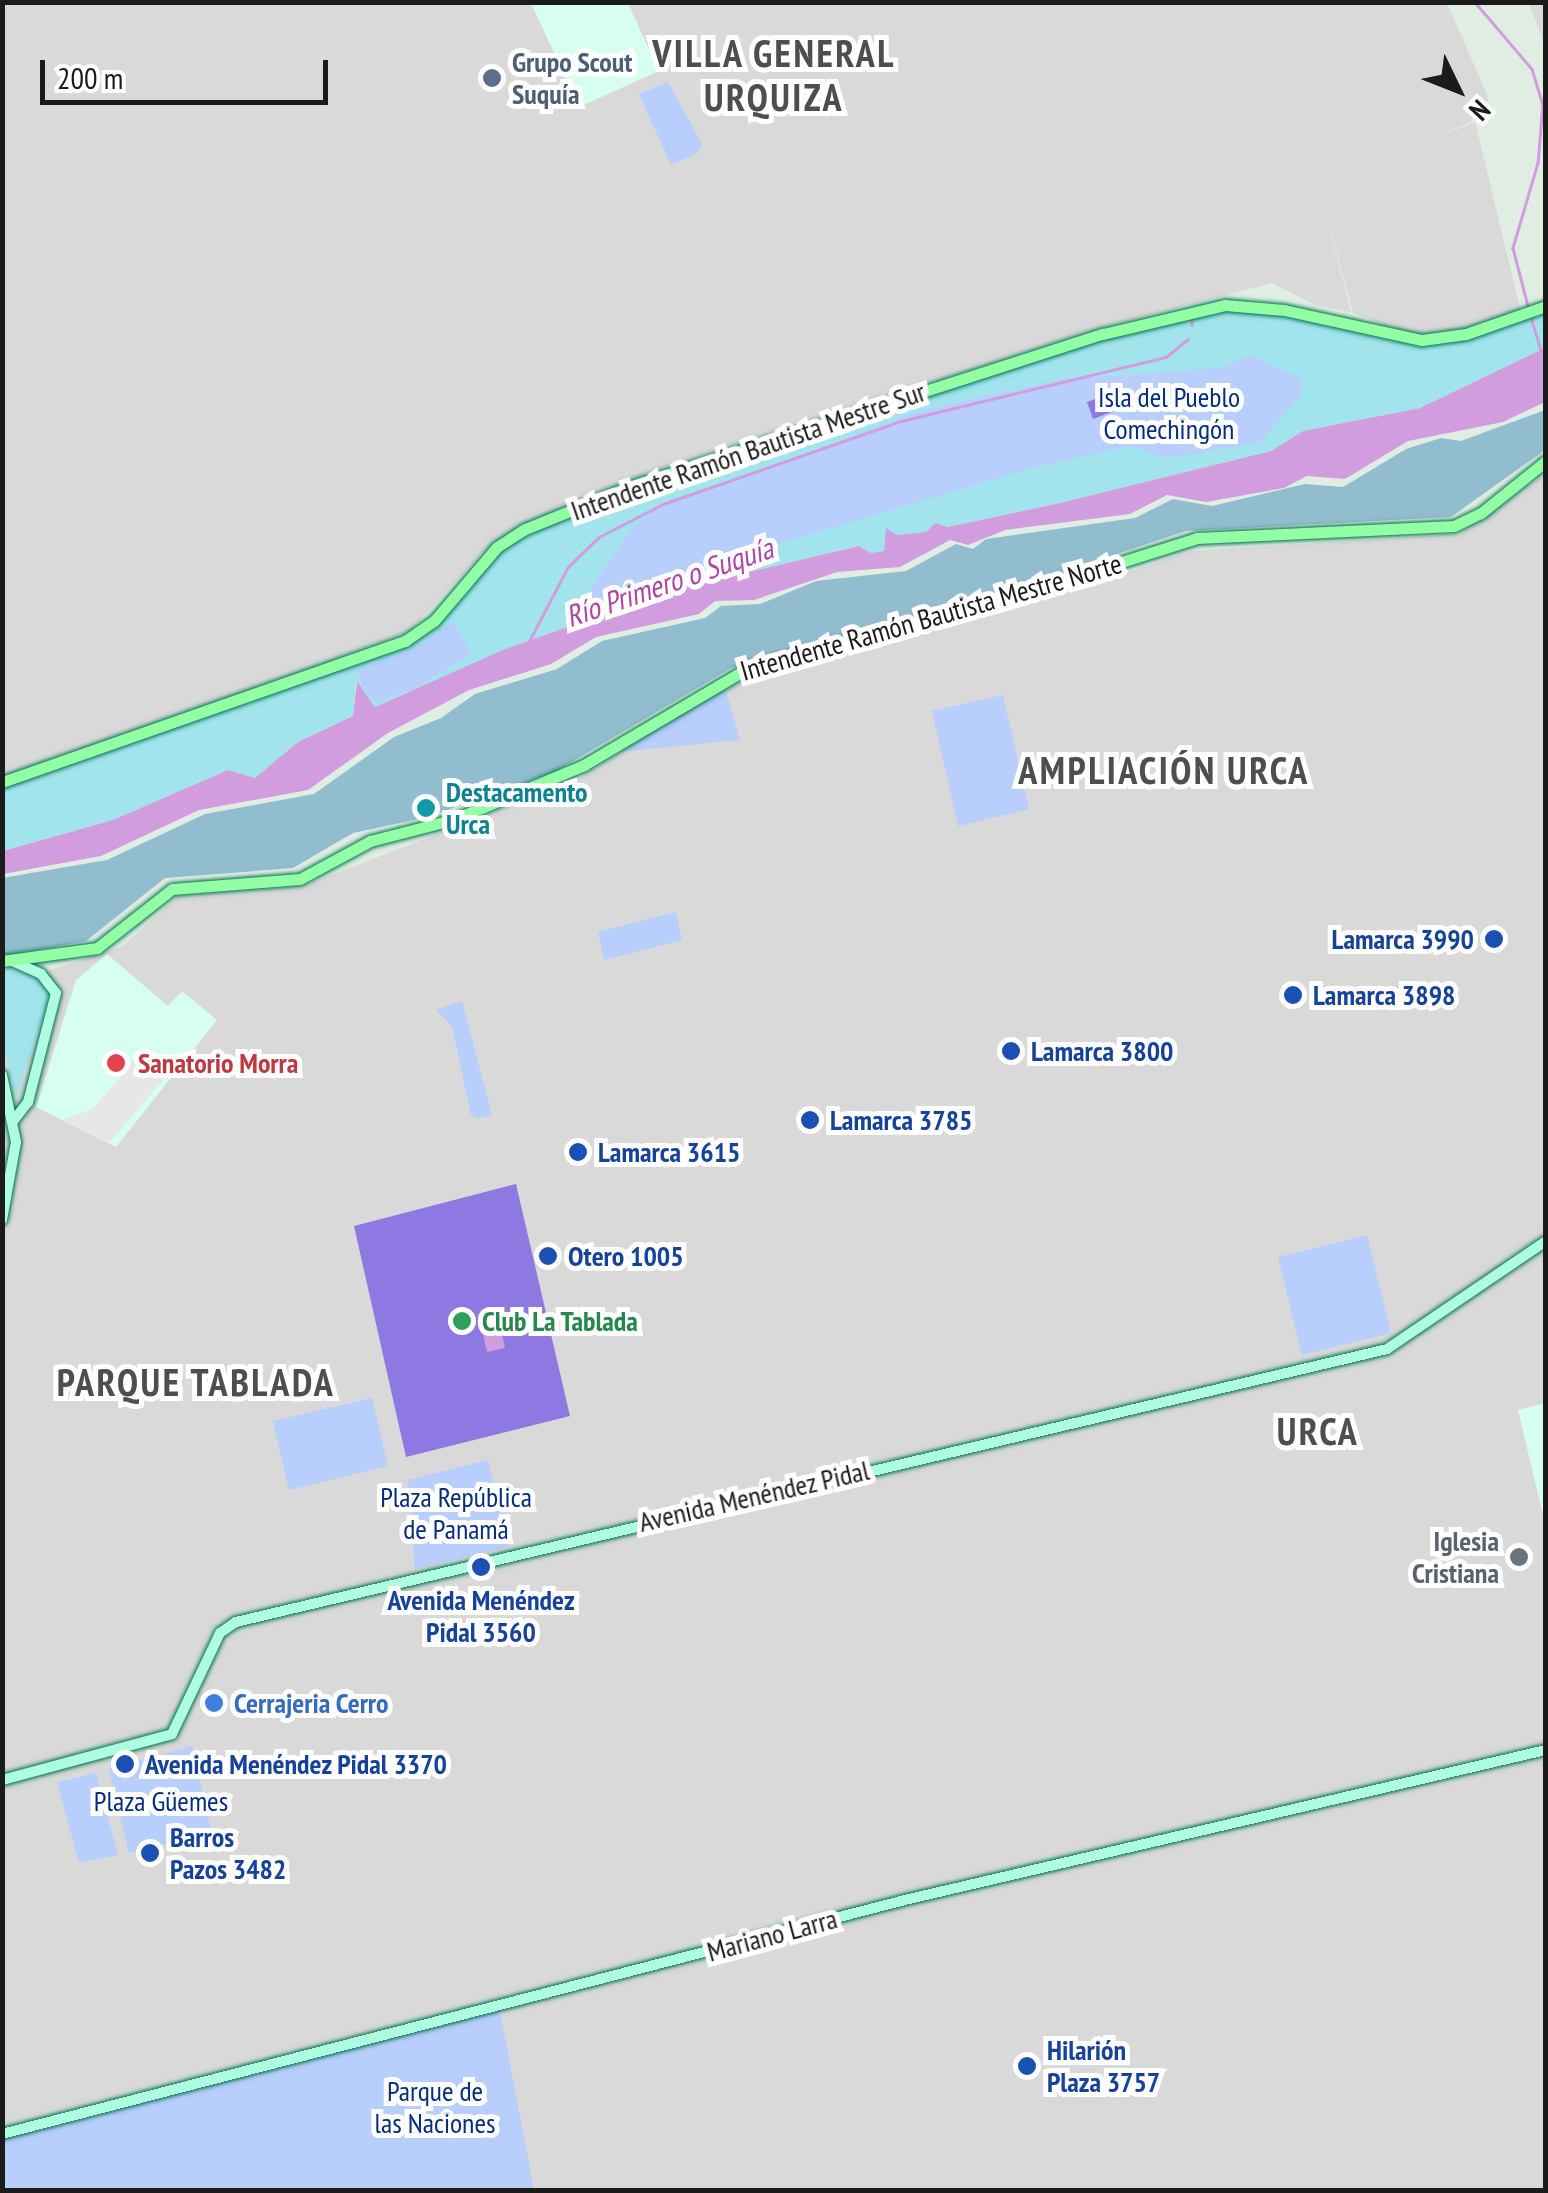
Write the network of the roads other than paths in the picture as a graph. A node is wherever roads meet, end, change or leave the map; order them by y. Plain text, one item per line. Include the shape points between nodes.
1 (1545, 306) edge
2 (1546, 460) edge
3 (2, 782) edge
4 (6, 960) edge
5 (2, 1075) edge
6 (14, 1120) junction
7 (2, 1220) edge
8 (1546, 1241) edge
9 (1546, 1750) edge
10 (2, 1780) edge
11 (2, 2134) edge

1 - 3 main road, Intendente Ramón Bautista Mestre Sur via 1422,340 1284,310 1225,305 1103,334 632,486 543,522 497,547 434,620 405,641
2 - 4 main road, Intendente Ramón Bautista Mestre Norte via 1481,514 1454,526 1198,538 985,605 748,668 584,765 472,812 370,841 300,879 172,889 97,948
4 - 6 main road via 41,974 56,993 28,1102
5 - 6 main road
6 - 7 main road via 15,1159
8 - 10 main road, Avenida Menéndez Pidal via 1387,1349 236,1622 220,1633 172,1734
9 - 11 main road, Mariano Larra via 909,1899

